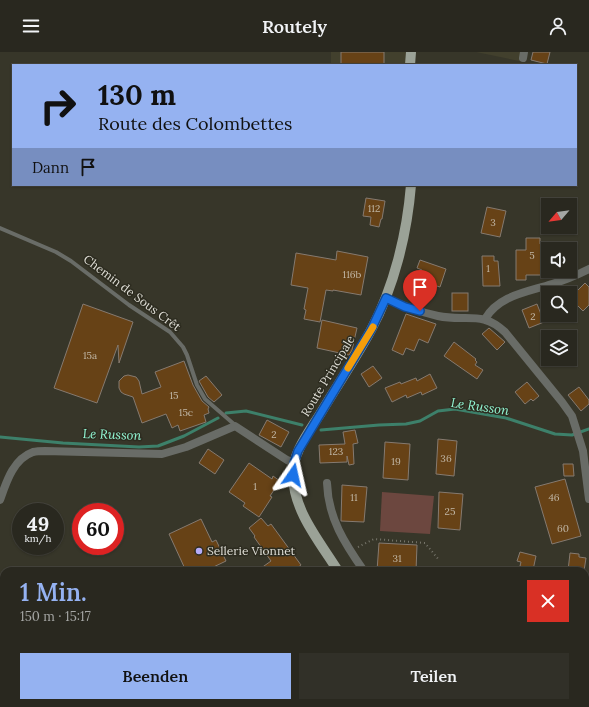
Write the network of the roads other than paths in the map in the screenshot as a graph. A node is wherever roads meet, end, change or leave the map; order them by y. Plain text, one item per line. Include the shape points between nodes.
1 (411, 52) edge
2 (410, 64) edge
3 (411, 186) edge
4 (0, 228) edge
5 (589, 269) edge
6 (386, 298) junction
7 (485, 319) junction
8 (235, 426) junction
9 (294, 463) junction
10 (327, 483) dead end
11 (589, 498) edge
12 (0, 500) edge
13 (336, 567) edge
14 (362, 567) edge

1 - 2 main road
3 - 6 main road, Route Principale via 401,249
4 - 8 lane, Chemin de Sous Crêt via 72,261 129,305 170,332 188,355 197,385 205,399
5 - 7 street via 504,300 489,312
6 - 7 street via 405,307 437,316
6 - 9 main road, Route Principale via 371,330 306,437
7 - 11 street via 494,322 505,332 572,416 586,465
8 - 9 street
8 - 12 street via 186,447 162,454 33,452 15,467
9 - 13 main road, Route Principale via 294,486 299,507
10 - 14 street via 334,522

